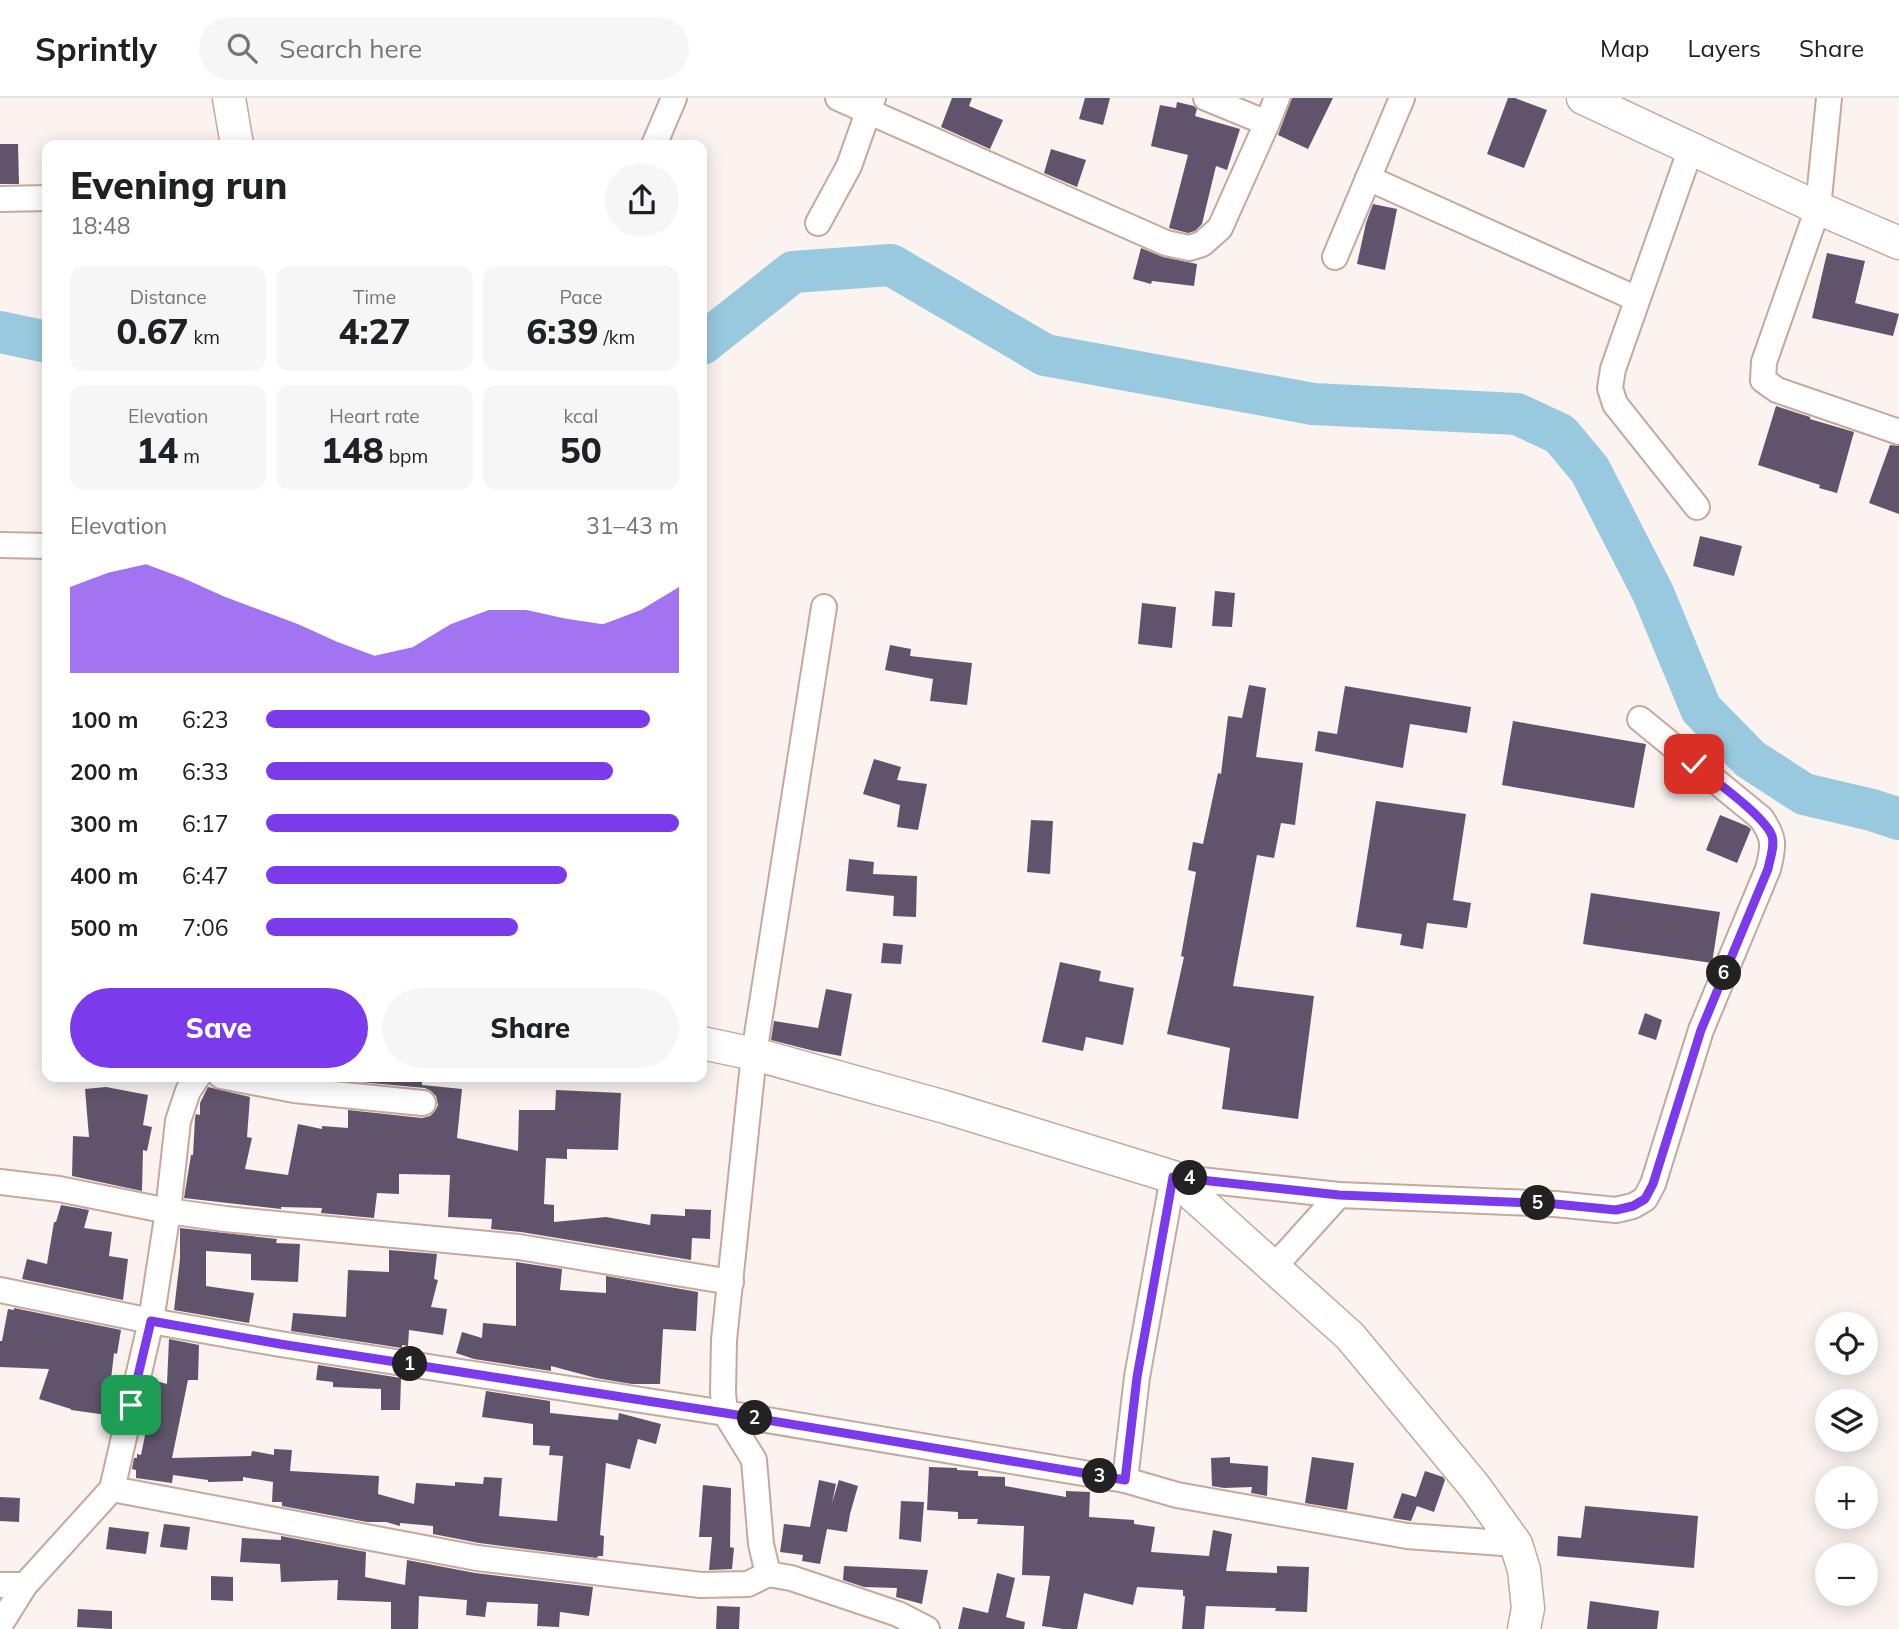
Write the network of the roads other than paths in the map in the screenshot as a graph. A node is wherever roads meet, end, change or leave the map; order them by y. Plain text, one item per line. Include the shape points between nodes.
1 (229, 98) edge
2 (674, 98) edge
3 (838, 98) edge
4 (1206, 98) edge
5 (1277, 98) edge
6 (1402, 98) edge
7 (1583, 98) edge
8 (1829, 98) edge
9 (871, 104) edge
10 (1267, 123) junction
11 (236, 140) edge
12 (656, 140) edge
13 (1691, 148) junction
14 (1368, 178) junction
15 (42, 198) edge
16 (0, 200) edge
17 (1818, 208) junction
18 (818, 223) dead end
19 (1899, 243) edge
20 (1335, 257) dead end
21 (1637, 299) junction
22 (1899, 432) edge
23 (1697, 507) dead end
24 (0, 545) edge
25 (42, 546) edge
26 (824, 607) dead end
27 (1640, 719) dead end
28 (707, 1044) edge
29 (754, 1054) junction
30 (194, 1082) edge
31 (252, 1082) edge
32 (424, 1103) dead end
33 (1173, 1177) junction
34 (0, 1182) edge
35 (1339, 1195) junction
36 (168, 1211) junction
37 (1273, 1267) junction
38 (731, 1282) junction
39 (0, 1290) edge
40 (151, 1321) junction
41 (725, 1413) junction
42 (1125, 1480) junction
43 (112, 1489) junction
44 (1516, 1544) junction
45 (768, 1574) junction
46 (0, 1585) edge
47 (25, 1585) junction
48 (0, 1625) edge
49 (927, 1629) edge
50 (1524, 1629) edge

1 - 11 street
2 - 12 street
3 - 9 street
4 - 10 street
5 - 10 street
6 - 14 street
7 - 13 street
8 - 17 street
9 - 10 street via 926,137 1166,243 1189,248 1202,244 1220,228
9 - 18 street via 849,166
13 - 17 street
13 - 21 street
14 - 20 street
14 - 21 street
15 - 16 street
17 - 19 street
17 - 22 street via 1764,362 1763,380 1777,390
21 - 23 street via 1610,388 1615,404
24 - 25 street
26 - 29 street
27 - 35 street via 1761,818 1773,838 1768,869 1701,1030 1645,1199 1616,1210
28 - 29 street
29 - 33 street
29 - 38 street
30 - 36 street via 178,1121
31 - 32 street
33 - 35 street
33 - 37 street
33 - 42 street via 1137,1377
34 - 36 street
35 - 37 street
36 - 38 street via 519,1247
36 - 40 street
37 - 44 street via 1350,1336 1475,1487
38 - 41 street via 724,1340
39 - 40 street
40 - 41 street
40 - 43 street
41 - 42 street
41 - 45 street via 754,1460
42 - 44 street via 1177,1495 1407,1535
43 - 45 street via 477,1558 701,1585 748,1584
43 - 47 street
44 - 50 street via 1528,1608
45 - 49 street via 898,1614
46 - 47 street
47 - 48 street

